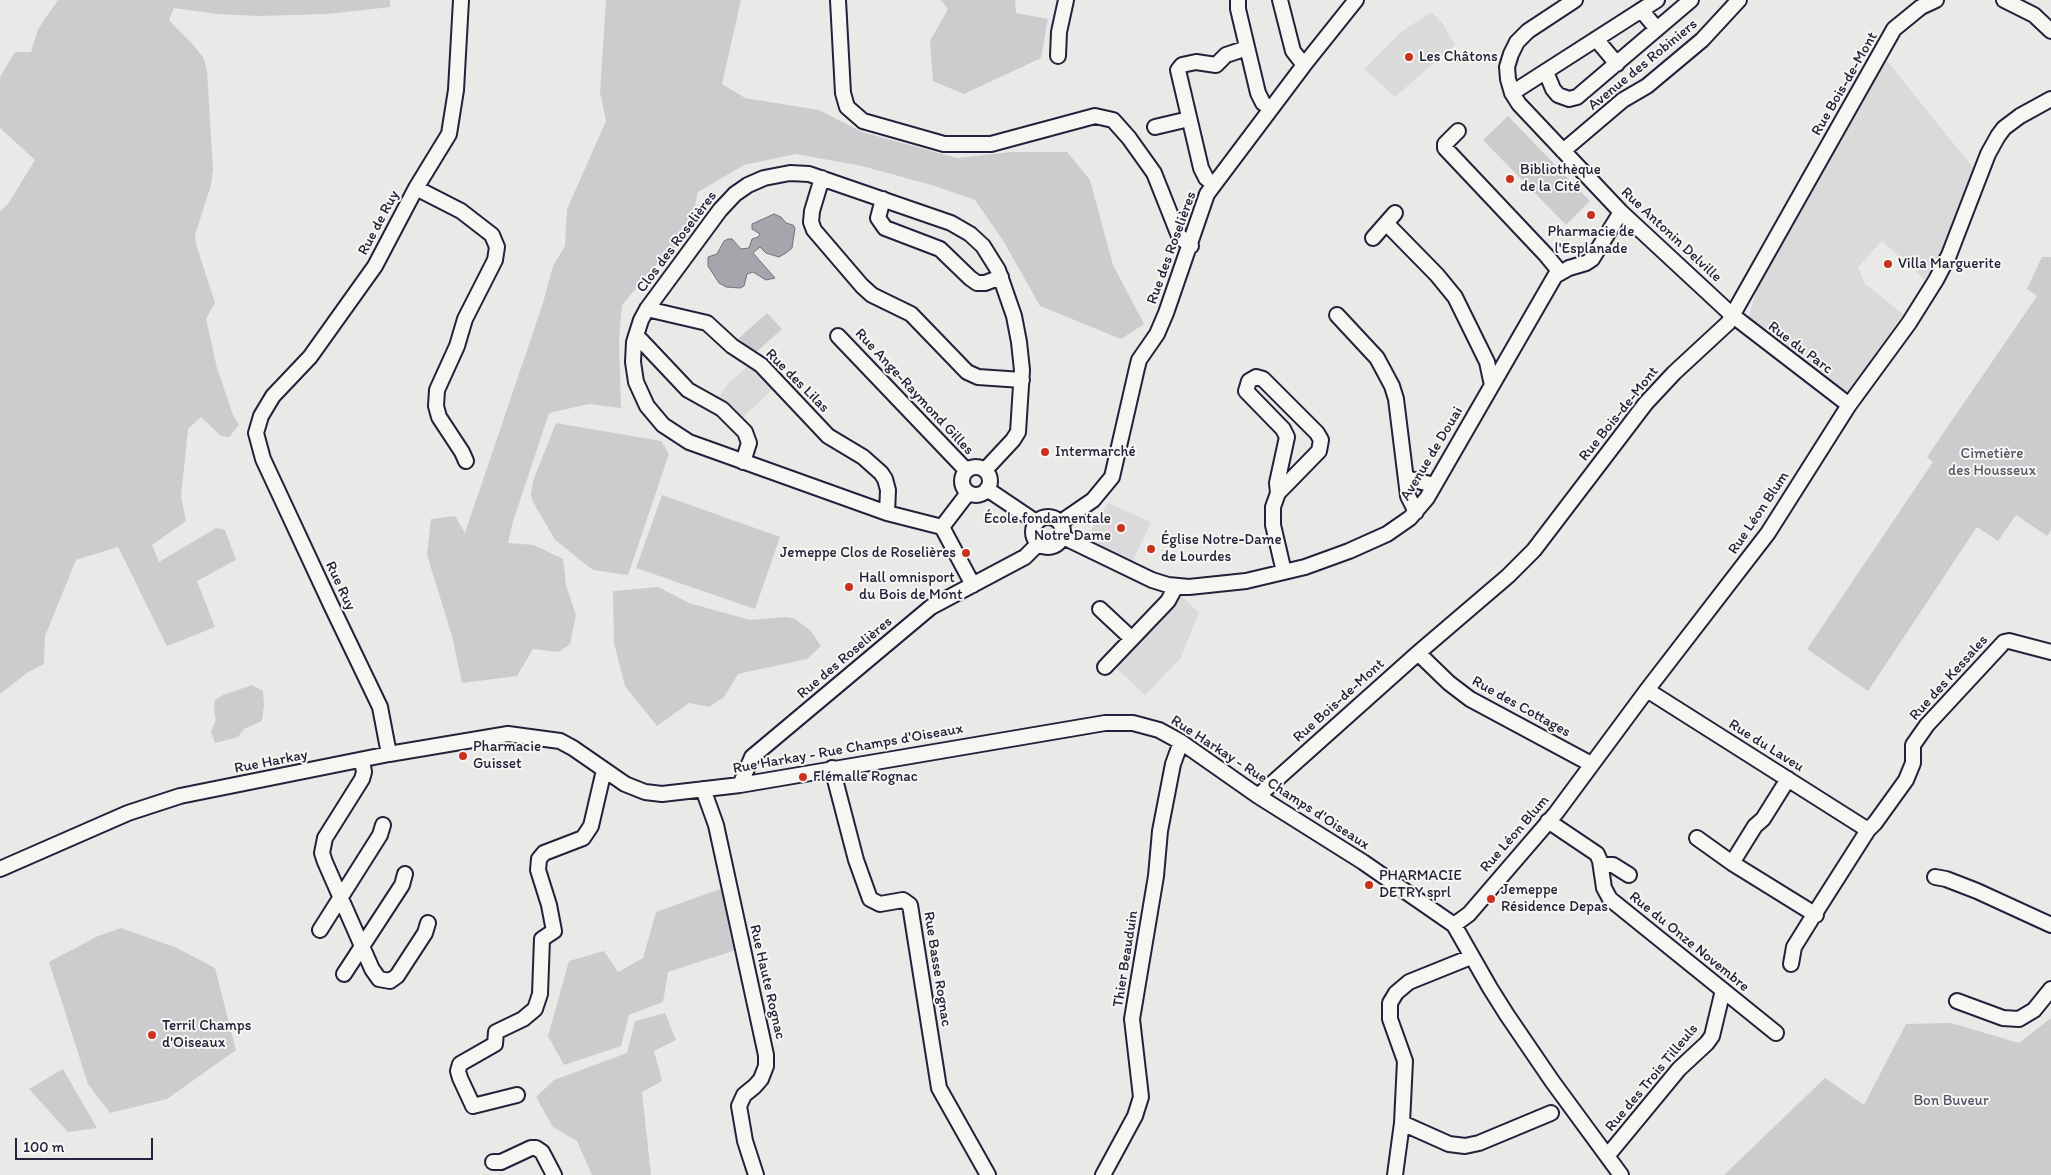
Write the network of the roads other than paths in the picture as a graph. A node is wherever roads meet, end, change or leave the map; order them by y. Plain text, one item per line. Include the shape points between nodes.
1 (461, 0) edge
2 (838, 0) edge
3 (1066, 0) edge
4 (1238, 0) edge
5 (1280, 0) edge
6 (1356, 0) edge
7 (1575, 0) edge
8 (1657, 0) edge
9 (1691, 0) edge
10 (1739, 0) edge
11 (1936, 0) edge
12 (2004, 0) edge
13 (1641, 10) junction
14 (1658, 29) junction
15 (2051, 31) edge
16 (1596, 39) junction
17 (1247, 48) junction
18 (1058, 56) dead end
19 (1617, 64) junction
20 (1304, 65) junction
21 (1546, 72) junction
22 (1512, 92) junction
23 (2051, 100) edge
24 (1271, 109) junction
25 (1189, 118) junction
26 (1155, 127) dead end
27 (1458, 131) dead end
28 (1563, 151) junction
29 (822, 178) junction
30 (1214, 185) junction
31 (416, 188) junction
32 (883, 199) junction
33 (1621, 212) junction
34 (1372, 238) dead end
35 (1190, 246) junction
36 (1560, 272) junction
37 (1001, 277) junction
38 (647, 309) junction
39 (1337, 315) dead end
40 (1732, 315) junction
41 (636, 335) junction
42 (838, 336) dead end
43 (1484, 355) junction
44 (1509, 355) junction
45 (1022, 380) junction
46 (1492, 385) junction
47 (1852, 402) junction
48 (256, 433) joint
49 (466, 461) dead end
50 (743, 462) junction
51 (966, 470) junction
52 (985, 470) junction
53 (1406, 478) junction
54 (1434, 485) junction
55 (987, 488) junction
56 (968, 492) junction
57 (1278, 493) junction
58 (1416, 512) junction
59 (888, 513) junction
60 (1036, 522) junction
61 (1061, 522) junction
62 (942, 527) junction
63 (1063, 537) junction
64 (1038, 544) junction
65 (1284, 572) junction
66 (973, 585) junction
67 (1176, 586) junction
68 (1100, 608) dead end
69 (1131, 638) junction
70 (2051, 652) edge
71 (1418, 653) junction
72 (1105, 667) dead end
73 (1647, 690) junction
74 (560, 741) joint
75 (1181, 742) junction
76 (389, 754) junction
77 (362, 760) junction
78 (1591, 764) junction
79 (832, 768) junction
80 (604, 770) junction
81 (1788, 779) junction
82 (740, 785) junction
83 (703, 789) junction
84 (1258, 796) junction
85 (1548, 821) junction
86 (384, 825) dead end
87 (1868, 830) junction
88 (1697, 838) dead end
89 (1732, 863) junction
90 (1601, 865) junction
91 (0, 869) edge
92 (405, 874) dead end
93 (1629, 874) dead end
94 (1935, 877) dead end
95 (340, 897) junction
96 (1816, 915) junction
97 (428, 923) dead end
98 (1454, 925) junction
99 (2051, 926) edge
100 (320, 930) dead end
101 (362, 946) junction
102 (1471, 958) junction
103 (1791, 964) dead end
104 (344, 974) dead end
105 (2051, 989) edge
106 (1723, 990) junction
107 (1957, 1001) dead end
108 (1776, 1033) dead end
109 (517, 1095) dead end
110 (1551, 1113) dead end
111 (1402, 1123) junction
112 (1608, 1155) junction
113 (493, 1162) dead end
114 (554, 1175) edge
115 (756, 1175) edge
116 (988, 1175) edge
117 (1104, 1175) edge
118 (1395, 1175) edge
119 (1621, 1175) edge

1 - 31 street, Rue de Ruy via 456,90 449,134
2 - 35 street via 843,93 847,107 863,121 944,144 991,144 1095,116 1113,120 1154,173 1179,236
3 - 18 street
4 - 17 street
5 - 20 street via 1293,51
6 - 20 street, Rue des Roselières
7 - 22 street, Rue Antonin Delville via 1521,37 1511,54 1507,71
8 - 13 street
9 - 14 street, Avenue des Robiniers
10 - 28 street, Avenue des Robiniers via 1707,35
11 - 40 street, Rue Bois-de-Mont via 1921,7 1894,29
12 - 15 street via 2034,15
13 - 14 street, Avenue des Robiniers
13 - 16 street
14 - 19 street, Avenue des Robiniers
16 - 19 street, Avenue des Robiniers
16 - 21 street
17 - 24 street via 1258,93
17 - 25 street via 1226,55 1216,65 1196,62 1179,68
19 - 21 street, Avenue des Robiniers via 1580,96 1569,99 1555,92
20 - 24 street, Rue des Roselières
21 - 22 street
22 - 28 street, Rue Antonin Delville via 1523,110
23 - 47 street, Rue Léon Blum via 2020,116 1998,136 1936,280
24 - 30 street, Rue des Roselières
25 - 26 street
25 - 30 street via 1201,168
27 - 36 street via 1439,150 1546,254
28 - 33 street, Rue Antonin Delville
29 - 32 street, Clos des Roselières
29 - 38 street, Clos des Roselières via 799,173 773,175 755,181 735,194
29 - 45 street via 811,222 814,230 862,286 872,295 916,318 970,374
30 - 35 street, Rue des Roselières via 1204,200
31 - 48 street, Rue de Ruy via 374,266 310,357 273,396 261,416
31 - 49 street via 461,211 489,232 497,247 495,260 465,319 437,390 439,417
32 - 37 street, Clos des Roselières via 964,230 987,251
32 - 37 street via 878,218 884,228 940,249 977,283
33 - 36 street via 1592,259
33 - 40 street, Rue Antonin Delville
34 - 43 street via 1391,218 1449,289
35 - 61 street, Rue des Roselières via 1157,334 1136,368 1112,477 1093,500
36 - 44 street, Avenue de Douai via 1550,283
37 - 45 street, Clos des Roselières via 1017,327
38 - 41 street, Clos des Roselières
38 - 59 street, Rue des Lilas via 707,323 732,346 761,365 828,436 864,457 880,473 888,490
39 - 53 street via 1377,358 1389,379 1396,399
40 - 47 street, Rue du Parc
40 - 71 street, Rue Bois-de-Mont via 1646,403 1534,550
41 - 50 street via 688,390 722,410 745,432 749,443
41 - 50 street, Clos des Roselières via 633,355 636,382 654,416 683,440
42 - 51 street, Rue Ange-Raymond Gilles
43 - 44 street
43 - 46 street
44 - 46 street, Avenue de Douai
45 - 52 street, Clos des Roselières via 1017,436
46 - 54 street, Avenue de Douai
47 - 73 street, Rue Léon Blum via 1768,533
48 - 76 street, Rue Ruy via 263,459 380,707
50 - 59 street, Clos des Roselières
51 - 52 street via 978,466
51 - 56 street via 961,482
52 - 55 street via 990,481
53 - 54 street
53 - 58 street via 1408,496
54 - 58 street, Avenue de Douai
55 - 56 street via 976,495
55 - 60 street
56 - 62 street
57 - 57 street via 1317,454 1321,440 1263,379 1256,376 1247,385 1248,394 1287,437 1277,483
57 - 65 street via 1273,507 1273,525
58 - 65 street, Avenue de Douai via 1402,525 1370,543
59 - 62 street, Clos des Roselières
60 - 61 street via 1048,516
60 - 64 street via 1033,529
61 - 63 street
62 - 66 street
63 - 64 street via 1056,545
63 - 67 street, Avenue de Douai via 1152,580
64 - 66 street, Rue des Roselières via 1025,556
65 - 67 street, Avenue de Douai via 1222,584
66 - 82 street, Rue des Roselières via 931,607 752,757
67 - 69 street via 1168,601
68 - 69 street
69 - 72 street
70 - 87 street, Rue des Kessales via 2009,641 1999,645 1916,738 1913,763 1906,780
71 - 78 street, Rue des Cottages via 1480,705
71 - 84 street, Rue Bois-de-Mont
73 - 78 street, Rue Léon Blum
73 - 81 street, Rue du Laveu
74 - 76 street, Rue Harkay via 508,734
74 - 80 street, Rue Harkay - Rue Champs d'Oiseaux
75 - 79 street, Rue Harkay - Rue Champs d'Oiseaux via 1151,728 1114,722
75 - 84 street, Rue Harkay - Rue Champs d'Oiseaux
75 - 117 street, Thier Beauduin via 1173,764 1160,831 1156,876 1132,1020 1142,1097
76 - 77 street, Rue Harkay
77 - 91 street, Rue Harkay via 180,796 128,812
77 - 95 street via 362,779 323,846 325,862
78 - 85 street, Rue Léon Blum
79 - 82 street, Rue Harkay - Rue Champs d'Oiseaux
79 - 116 street, Rue Basse Rognac via 856,860 870,899 880,904 904,900 910,905 939,1088
80 - 83 street, Rue Harkay - Rue Champs d'Oiseaux via 645,792 671,794
80 - 109 street via 591,826 583,838 544,853 539,859 538,870 554,931 542,939 540,994 535,1009 523,1019 496,1032 495,1044 460,1064 458,1071 473,1106
81 - 87 street, Rue du Laveu
81 - 89 street
82 - 83 street, Rue Harkay - Rue Champs d'Oiseaux
83 - 115 street, Rue Haute Rognac via 716,825 766,1055 761,1079 744,1095 739,1106
84 - 98 street, Rue Harkay - Rue Champs d'Oiseaux via 1363,862
85 - 90 street, Rue du Onze Novembre via 1597,854
85 - 98 street, Rue Léon Blum via 1469,914
86 - 95 street
87 - 96 street, Rue des Kessales
88 - 89 street
89 - 96 street
90 - 93 street, Rue du Onze Novembre via 1613,865
90 - 106 street, Rue du Onze Novembre via 1604,888 1610,899
92 - 101 street via 402,884
94 - 99 street via 1977,891
95 - 100 street
95 - 101 street
96 - 103 street, Rue des Kessales via 1794,948
97 - 101 street via 425,934 397,976 390,981 377,976
98 - 102 street, Rue Harkay - Rue Champs d'Oiseaux
101 - 104 street
102 - 111 street via 1411,981 1400,988 1390,1003 1390,1019 1405,1061
102 - 112 street, Rue Harkay - Rue Champs d'Oiseaux via 1552,1081
105 - 107 street via 2034,1010 2019,1019 2003,1018
106 - 108 street, Rue du Onze Novembre
106 - 112 street, Rue des Trois Tilleuls via 1712,1036 1679,1069
110 - 111 street via 1465,1146 1449,1144
111 - 118 street
112 - 119 street, Rue Harkay - Rue Champs d'Oiseaux
113 - 114 street via 536,1148 542,1152

